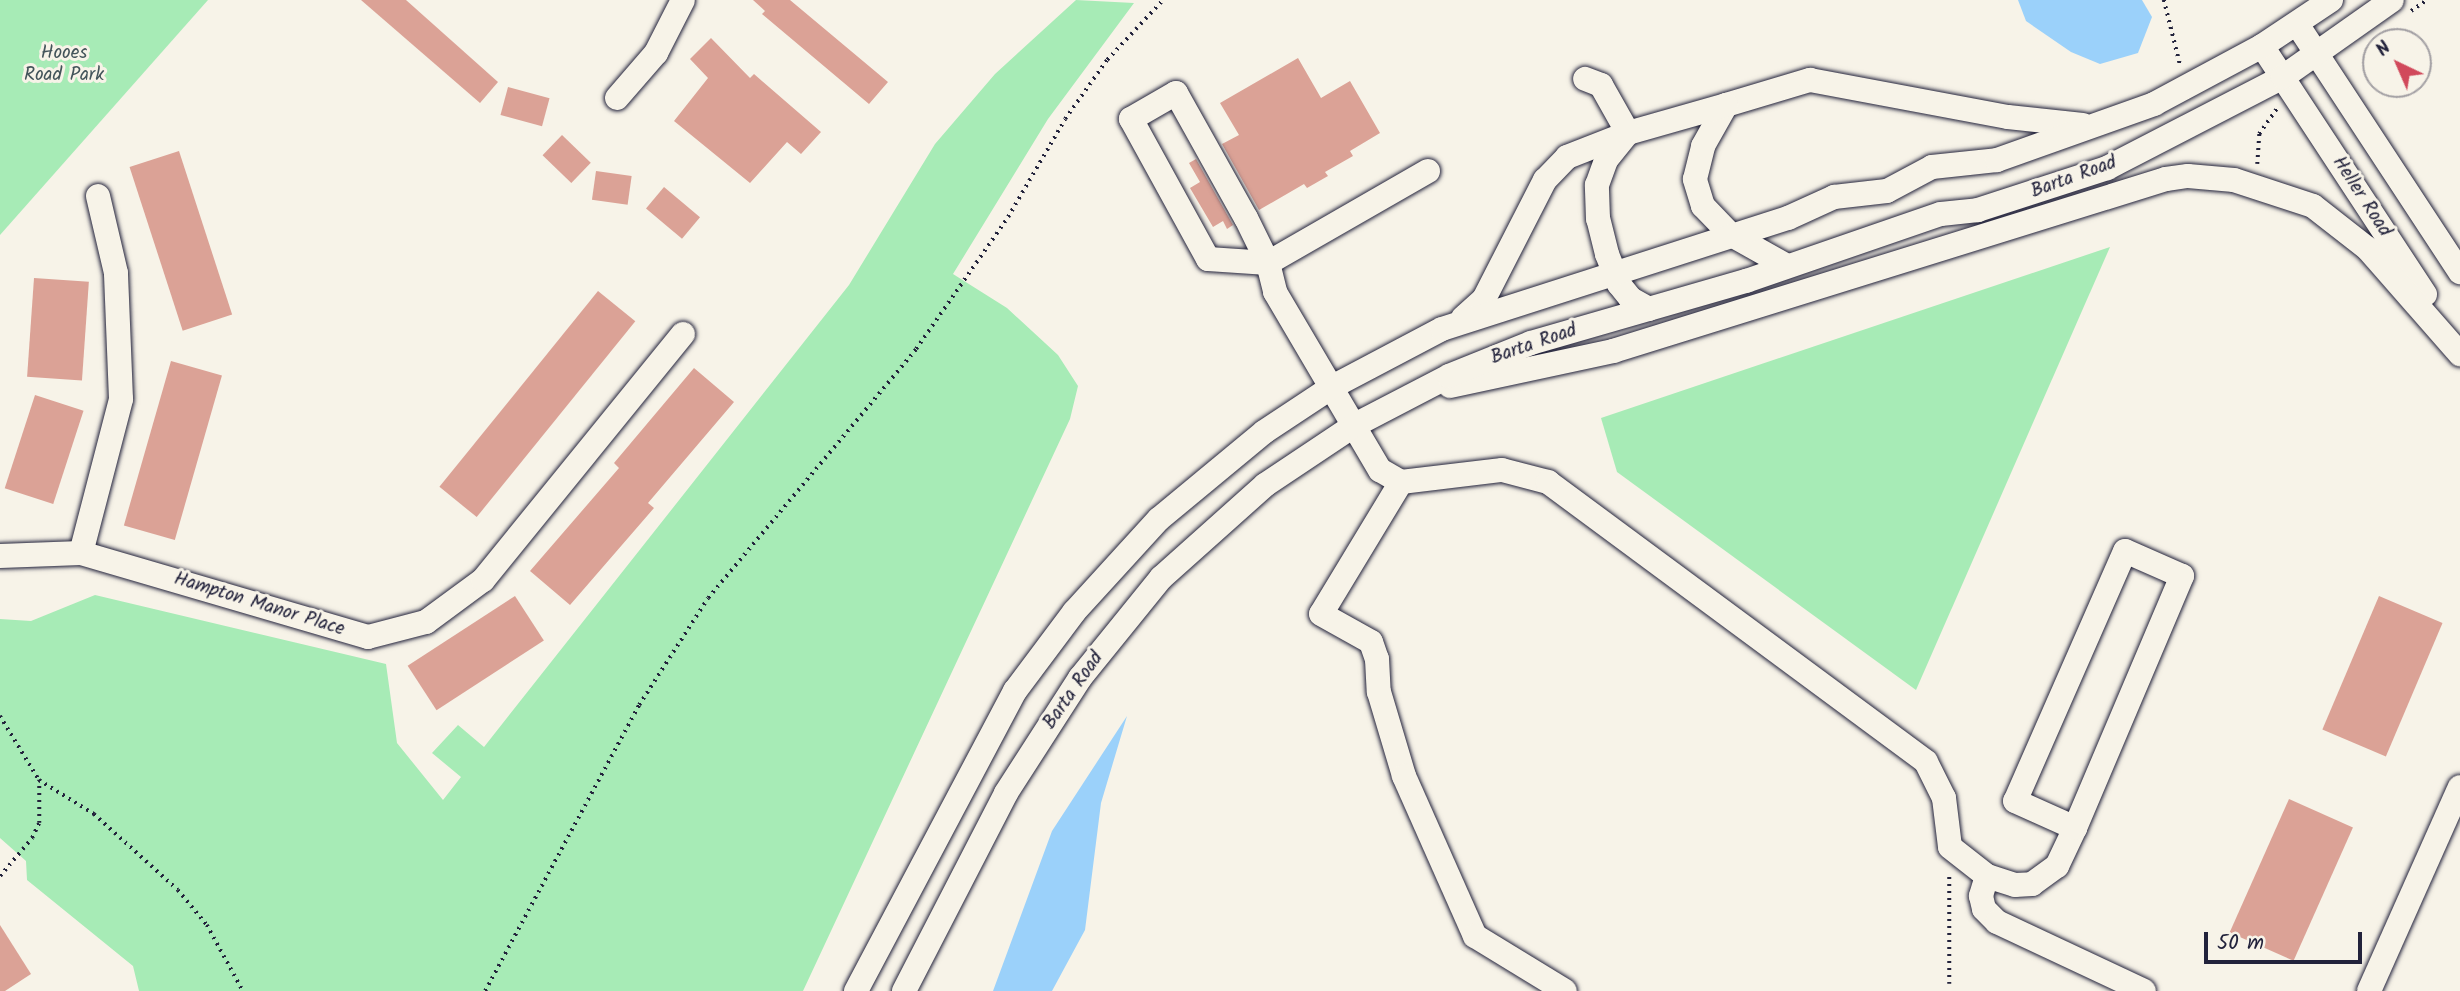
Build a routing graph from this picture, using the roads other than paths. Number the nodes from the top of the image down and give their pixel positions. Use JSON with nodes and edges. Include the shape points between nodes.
{"nodes":[{"id":1,"x":683,"y":0,"type":"edge"},
{"id":2,"x":2331,"y":0,"type":"edge"},
{"id":3,"x":2392,"y":0,"type":"edge"},
{"id":4,"x":2297,"y":24,"type":"junction"},
{"id":5,"x":2262,"y":46,"type":"junction"},
{"id":6,"x":2316,"y":56,"type":"junction"},
{"id":7,"x":2283,"y":77,"type":"junction"},
{"id":8,"x":1585,"y":79,"type":"dead end"},
{"id":9,"x":617,"y":98,"type":"dead end"},
{"id":10,"x":1726,"y":104,"type":"junction"},
{"id":11,"x":2094,"y":125,"type":"junction"},
{"id":12,"x":1628,"y":133,"type":"junction"},
{"id":13,"x":2144,"y":149,"type":"junction"},
{"id":14,"x":1427,"y":171,"type":"dead end"},
{"id":15,"x":98,"y":196,"type":"dead end"},
{"id":16,"x":2072,"y":210,"type":"junction"},
{"id":17,"x":1730,"y":234,"type":"junction"},
{"id":18,"x":1268,"y":263,"type":"junction"},
{"id":19,"x":1787,"y":266,"type":"junction"},
{"id":20,"x":1614,"y":271,"type":"junction"},
{"id":21,"x":2460,"y":272,"type":"edge"},
{"id":22,"x":1649,"y":309,"type":"junction"},
{"id":23,"x":1457,"y":324,"type":"junction"},
{"id":24,"x":683,"y":334,"type":"dead end"},
{"id":25,"x":2460,"y":348,"type":"edge"},
{"id":26,"x":2460,"y":354,"type":"edge"},
{"id":27,"x":1332,"y":387,"type":"junction"},
{"id":28,"x":1425,"y":389,"type":"junction"},
{"id":29,"x":1355,"y":425,"type":"junction"},
{"id":30,"x":1401,"y":482,"type":"junction"},
{"id":31,"x":81,"y":553,"type":"junction"},
{"id":32,"x":0,"y":556,"type":"edge"},
{"id":33,"x":2460,"y":787,"type":"edge"},
{"id":34,"x":2076,"y":828,"type":"junction"},
{"id":35,"x":1987,"y":876,"type":"junction"},
{"id":36,"x":856,"y":991,"type":"edge"},
{"id":37,"x":904,"y":991,"type":"edge"},
{"id":38,"x":1565,"y":991,"type":"edge"},
{"id":39,"x":2144,"y":991,"type":"edge"},
{"id":40,"x":2369,"y":991,"type":"edge"}],
"edges":[{"from":1,"to":9,"type":"street","via":[[656,53]]},
{"from":2,"to":4,"type":"street"},
{"from":3,"to":6,"type":"street","name":"Barta Road"},
{"from":4,"to":5,"type":"street"},
{"from":4,"to":6,"type":"street","name":"Heller Road"},
{"from":5,"to":7,"type":"street","name":"Heller Road"},
{"from":5,"to":11,"type":"street","via":[[2187,86]]},
{"from":6,"to":7,"type":"street","name":"Barta Road"},
{"from":6,"to":21,"type":"street","name":"Heller Road"},
{"from":7,"to":13,"type":"street","name":"Barta Road"},
{"from":7,"to":25,"type":"street","name":"Heller Road"},
{"from":8,"to":12,"type":"street","via":[[1601,85]]},
{"from":10,"to":11,"type":"street","via":[[1810,80],[2008,117]]},
{"from":10,"to":12,"type":"street"},
{"from":10,"to":17,"type":"street","via":[[1703,146],[1695,179],[1703,206]]},
{"from":11,"to":17,"type":"street","via":[[1997,160],[1932,167],[1887,191],[1834,197],[1788,218]]},
{"from":12,"to":20,"type":"street","via":[[1606,160],[1597,185],[1598,219]]},
{"from":12,"to":23,"type":"street","via":[[1567,157],[1545,180],[1484,299]]},
{"from":13,"to":16,"type":"street"},
{"from":13,"to":19,"type":"street","name":"Barta Road","via":[[2107,168],[2009,201],[1941,214]]},
{"from":14,"to":18,"type":"street"},
{"from":15,"to":31,"type":"street","via":[[116,273],[121,399]]},
{"from":16,"to":26,"type":"street","via":[[2188,176],[2234,180],[2278,192],[2313,206],[2368,249]]},
{"from":16,"to":28,"type":"street","via":[[1613,351],[1469,384]]},
{"from":17,"to":19,"type":"street"},
{"from":17,"to":20,"type":"street"},
{"from":18,"to":18,"type":"street","via":[[1176,93],[1130,119],[1208,259]]},
{"from":18,"to":27,"type":"street","via":[[1275,292]]},
{"from":19,"to":22,"type":"street","name":"Barta Road"},
{"from":20,"to":22,"type":"street","via":[[1632,299]]},
{"from":20,"to":23,"type":"street"},
{"from":22,"to":28,"type":"street","name":"Barta Road","via":[[1531,343]]},
{"from":23,"to":27,"type":"street"},
{"from":24,"to":31,"type":"street","name":"Hampton Manor Place","via":[[482,580],[426,622],[368,637]]},
{"from":27,"to":29,"type":"street"},
{"from":27,"to":36,"type":"street","via":[[1264,432],[1159,519],[1074,612],[1016,691],[970,769]]},
{"from":28,"to":29,"type":"street","name":"Barta Road"},
{"from":29,"to":30,"type":"street","via":[[1380,470]]},
{"from":29,"to":37,"type":"street","name":"Barta Road","via":[[1265,485],[1161,578],[1080,678],[1006,793]]},
{"from":30,"to":35,"type":"street","via":[[1502,470],[1548,482],[1926,762],[1944,797],[1950,847]]},
{"from":30,"to":38,"type":"street","via":[[1321,614],[1371,642],[1379,692],[1404,776],[1475,936]]},
{"from":31,"to":32,"type":"street","name":"Hampton Manor Place"},
{"from":33,"to":40,"type":"street"},
{"from":34,"to":34,"type":"street","via":[[2182,576],[2125,551],[2015,801]]},
{"from":34,"to":35,"type":"street","via":[[2057,866],[2046,877],[2015,885]]},
{"from":35,"to":39,"type":"street","via":[[1980,896],[1984,909],[1997,922]]}]}
